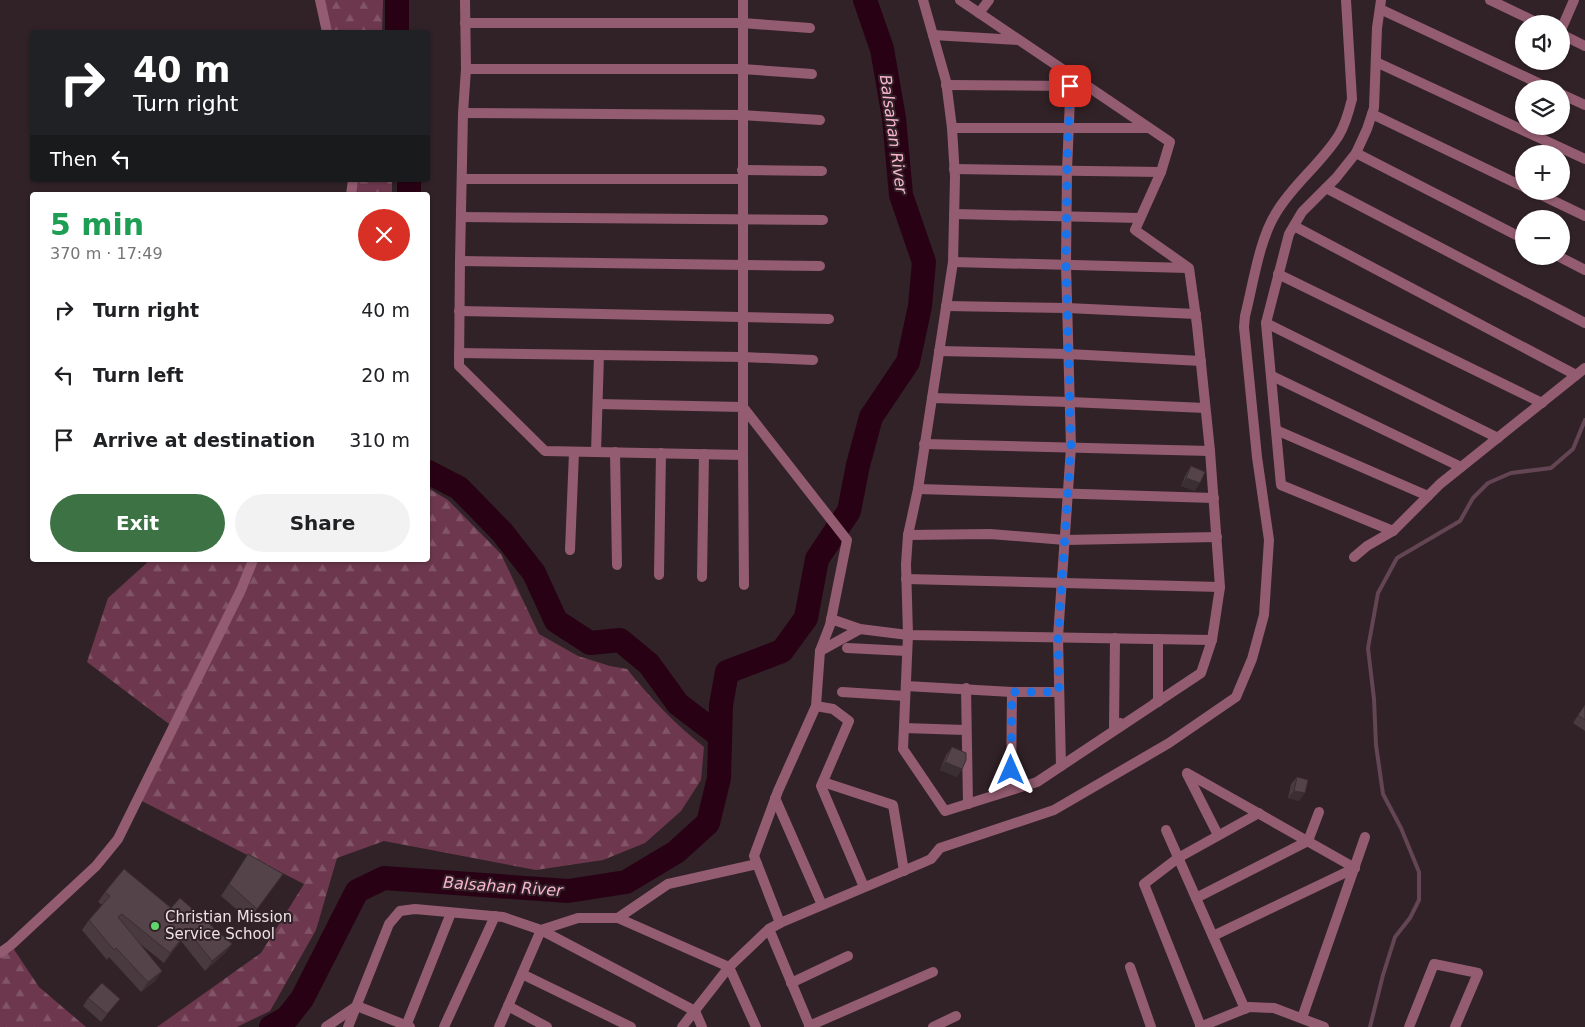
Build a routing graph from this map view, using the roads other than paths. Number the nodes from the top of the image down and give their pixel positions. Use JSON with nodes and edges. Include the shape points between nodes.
{"nodes":[{"id":1,"x":320,"y":0,"type":"edge"},
{"id":2,"x":465,"y":0,"type":"edge"},
{"id":3,"x":743,"y":0,"type":"edge"},
{"id":4,"x":923,"y":0,"type":"edge"},
{"id":5,"x":960,"y":0,"type":"edge"},
{"id":6,"x":989,"y":0,"type":"edge"},
{"id":7,"x":1346,"y":0,"type":"edge"},
{"id":8,"x":1490,"y":0,"type":"edge"},
{"id":9,"x":1574,"y":0,"type":"edge"},
{"id":10,"x":1381,"y":4,"type":"edge"},
{"id":11,"x":979,"y":13,"type":"junction"},
{"id":12,"x":1521,"y":15,"type":"edge"},
{"id":13,"x":1568,"y":15,"type":"edge"},
{"id":14,"x":465,"y":23,"type":"junction"},
{"id":15,"x":742,"y":23,"type":"junction"},
{"id":16,"x":810,"y":28,"type":"dead end"},
{"id":17,"x":327,"y":30,"type":"edge"},
{"id":18,"x":933,"y":35,"type":"junction"},
{"id":19,"x":1570,"y":38,"type":"edge"},
{"id":20,"x":1019,"y":40,"type":"junction"},
{"id":21,"x":1585,"y":46,"type":"edge"},
{"id":22,"x":1376,"y":62,"type":"junction"},
{"id":23,"x":466,"y":69,"type":"junction"},
{"id":24,"x":742,"y":69,"type":"junction"},
{"id":25,"x":812,"y":74,"type":"dead end"},
{"id":26,"x":1071,"y":75,"type":"junction"},
{"id":27,"x":1533,"y":80,"type":"edge"},
{"id":28,"x":946,"y":85,"type":"junction"},
{"id":29,"x":1070,"y":86,"type":"junction"},
{"id":30,"x":1570,"y":98,"type":"edge"},
{"id":31,"x":1585,"y":105,"type":"edge"},
{"id":32,"x":463,"y":113,"type":"junction"},
{"id":33,"x":1372,"y":114,"type":"junction"},
{"id":34,"x":742,"y":115,"type":"junction"},
{"id":35,"x":820,"y":120,"type":"dead end"},
{"id":36,"x":1068,"y":127,"type":"junction"},
{"id":37,"x":952,"y":128,"type":"junction"},
{"id":38,"x":1150,"y":128,"type":"junction"},
{"id":39,"x":1356,"y":153,"type":"junction"},
{"id":40,"x":1585,"y":159,"type":"edge"},
{"id":41,"x":954,"y":169,"type":"junction"},
{"id":42,"x":1067,"y":170,"type":"junction"},
{"id":43,"x":822,"y":171,"type":"dead end"},
{"id":44,"x":1160,"y":172,"type":"junction"},
{"id":45,"x":742,"y":174,"type":"junction"},
{"id":46,"x":462,"y":179,"type":"junction"},
{"id":47,"x":1515,"y":183,"type":"edge"},
{"id":48,"x":1326,"y":188,"type":"junction"},
{"id":49,"x":1552,"y":200,"type":"edge"},
{"id":50,"x":954,"y":214,"type":"junction"},
{"id":51,"x":1066,"y":216,"type":"junction"},
{"id":52,"x":1585,"y":216,"type":"edge"},
{"id":53,"x":461,"y":217,"type":"junction"},
{"id":54,"x":1140,"y":218,"type":"junction"},
{"id":55,"x":742,"y":219,"type":"junction"},
{"id":56,"x":823,"y":220,"type":"dead end"},
{"id":57,"x":1294,"y":226,"type":"junction"},
{"id":58,"x":1515,"y":234,"type":"edge"},
{"id":59,"x":460,"y":260,"type":"junction"},
{"id":60,"x":953,"y":262,"type":"junction"},
{"id":61,"x":1570,"y":262,"type":"edge"},
{"id":62,"x":1066,"y":265,"type":"junction"},
{"id":63,"x":742,"y":266,"type":"junction"},
{"id":64,"x":820,"y":266,"type":"dead end"},
{"id":65,"x":1189,"y":268,"type":"junction"},
{"id":66,"x":1585,"y":270,"type":"edge"},
{"id":67,"x":1278,"y":274,"type":"junction"},
{"id":68,"x":946,"y":306,"type":"junction"},
{"id":69,"x":1067,"y":308,"type":"junction"},
{"id":70,"x":459,"y":311,"type":"junction"},
{"id":71,"x":1196,"y":314,"type":"junction"},
{"id":72,"x":743,"y":316,"type":"junction"},
{"id":73,"x":829,"y":319,"type":"dead end"},
{"id":74,"x":1266,"y":323,"type":"junction"},
{"id":75,"x":1585,"y":323,"type":"edge"},
{"id":76,"x":939,"y":351,"type":"junction"},
{"id":77,"x":459,"y":353,"type":"junction"},
{"id":78,"x":1068,"y":354,"type":"junction"},
{"id":79,"x":599,"y":355,"type":"junction"},
{"id":80,"x":743,"y":358,"type":"junction"},
{"id":81,"x":813,"y":360,"type":"dead end"},
{"id":82,"x":1201,"y":361,"type":"junction"},
{"id":83,"x":1585,"y":368,"type":"edge"},
{"id":84,"x":1576,"y":375,"type":"junction"},
{"id":85,"x":1272,"y":376,"type":"junction"},
{"id":86,"x":932,"y":398,"type":"junction"},
{"id":87,"x":1070,"y":402,"type":"junction"},
{"id":88,"x":1542,"y":403,"type":"junction"},
{"id":89,"x":598,"y":404,"type":"junction"},
{"id":90,"x":743,"y":406,"type":"junction"},
{"id":91,"x":1206,"y":408,"type":"junction"},
{"id":92,"x":1276,"y":430,"type":"junction"},
{"id":93,"x":1498,"y":438,"type":"junction"},
{"id":94,"x":924,"y":444,"type":"junction"},
{"id":95,"x":1071,"y":447,"type":"junction"},
{"id":96,"x":1210,"y":451,"type":"junction"},
{"id":97,"x":574,"y":452,"type":"junction"},
{"id":98,"x":596,"y":452,"type":"junction"},
{"id":99,"x":615,"y":452,"type":"junction"},
{"id":100,"x":661,"y":453,"type":"junction"},
{"id":101,"x":704,"y":454,"type":"junction"},
{"id":102,"x":743,"y":455,"type":"junction"},
{"id":103,"x":1461,"y":467,"type":"junction"},
{"id":104,"x":918,"y":488,"type":"junction"},
{"id":105,"x":1068,"y":493,"type":"junction"},
{"id":106,"x":1428,"y":496,"type":"junction"},
{"id":107,"x":1214,"y":498,"type":"junction"},
{"id":108,"x":1393,"y":531,"type":"junction"},
{"id":109,"x":908,"y":535,"type":"junction"},
{"id":110,"x":1217,"y":537,"type":"junction"},
{"id":111,"x":1065,"y":540,"type":"junction"},
{"id":112,"x":570,"y":550,"type":"dead end"},
{"id":113,"x":1354,"y":557,"type":"dead end"},
{"id":114,"x":252,"y":562,"type":"edge"},
{"id":115,"x":616,"y":565,"type":"dead end"},
{"id":116,"x":659,"y":575,"type":"dead end"},
{"id":117,"x":702,"y":577,"type":"dead end"},
{"id":118,"x":906,"y":579,"type":"junction"},
{"id":119,"x":1062,"y":583,"type":"junction"},
{"id":120,"x":744,"y":585,"type":"dead end"},
{"id":121,"x":1220,"y":588,"type":"junction"},
{"id":122,"x":831,"y":619,"type":"junction"},
{"id":123,"x":860,"y":629,"type":"junction"},
{"id":124,"x":908,"y":635,"type":"junction"},
{"id":125,"x":1058,"y":638,"type":"junction"},
{"id":126,"x":1115,"y":638,"type":"junction"},
{"id":127,"x":1158,"y":639,"type":"junction"},
{"id":128,"x":1212,"y":640,"type":"junction"},
{"id":129,"x":846,"y":648,"type":"dead end"},
{"id":130,"x":907,"y":651,"type":"junction"},
{"id":131,"x":820,"y":652,"type":"junction"},
{"id":132,"x":966,"y":688,"type":"junction"},
{"id":133,"x":905,"y":691,"type":"junction"},
{"id":134,"x":842,"y":692,"type":"dead end"},
{"id":135,"x":1012,"y":692,"type":"junction"},
{"id":136,"x":1059,"y":692,"type":"junction"},
{"id":137,"x":1158,"y":702,"type":"junction"},
{"id":138,"x":816,"y":706,"type":"junction"},
{"id":139,"x":904,"y":728,"type":"junction"},
{"id":140,"x":965,"y":730,"type":"junction"},
{"id":141,"x":1060,"y":766,"type":"junction"},
{"id":142,"x":823,"y":782,"type":"junction"},
{"id":143,"x":1011,"y":790,"type":"junction"},
{"id":144,"x":775,"y":798,"type":"junction"},
{"id":145,"x":968,"y":804,"type":"junction"},
{"id":146,"x":1319,"y":812,"type":"dead end"},
{"id":147,"x":1259,"y":813,"type":"junction"},
{"id":148,"x":1166,"y":830,"type":"dead end"},
{"id":149,"x":1218,"y":834,"type":"junction"},
{"id":150,"x":1365,"y":838,"type":"dead end"},
{"id":151,"x":1308,"y":841,"type":"junction"},
{"id":152,"x":1178,"y":858,"type":"junction"},
{"id":153,"x":757,"y":864,"type":"junction"},
{"id":154,"x":1355,"y":868,"type":"junction"},
{"id":155,"x":904,"y":871,"type":"junction"},
{"id":156,"x":864,"y":887,"type":"junction"},
{"id":157,"x":1196,"y":898,"type":"junction"},
{"id":158,"x":822,"y":905,"type":"junction"},
{"id":159,"x":451,"y":913,"type":"junction"},
{"id":160,"x":495,"y":916,"type":"junction"},
{"id":161,"x":618,"y":918,"type":"junction"},
{"id":162,"x":780,"y":923,"type":"junction"},
{"id":163,"x":769,"y":929,"type":"junction"},
{"id":164,"x":541,"y":930,"type":"junction"},
{"id":165,"x":1213,"y":936,"type":"junction"},
{"id":166,"x":0,"y":952,"type":"edge"},
{"id":167,"x":848,"y":956,"type":"dead end"},
{"id":168,"x":729,"y":967,"type":"junction"},
{"id":169,"x":1130,"y":967,"type":"dead end"},
{"id":170,"x":932,"y":972,"type":"dead end"},
{"id":171,"x":522,"y":974,"type":"junction"},
{"id":172,"x":791,"y":983,"type":"junction"},
{"id":173,"x":357,"y":1006,"type":"junction"},
{"id":174,"x":508,"y":1006,"type":"junction"},
{"id":175,"x":1245,"y":1009,"type":"junction"},
{"id":176,"x":695,"y":1011,"type":"junction"},
{"id":177,"x":956,"y":1016,"type":"dead end"},
{"id":178,"x":1302,"y":1018,"type":"junction"},
{"id":179,"x":408,"y":1026,"type":"edge"},
{"id":180,"x":809,"y":1026,"type":"edge"},
{"id":181,"x":326,"y":1027,"type":"edge"},
{"id":182,"x":348,"y":1027,"type":"edge"},
{"id":183,"x":444,"y":1027,"type":"edge"},
{"id":184,"x":499,"y":1027,"type":"edge"},
{"id":185,"x":547,"y":1027,"type":"edge"},
{"id":186,"x":631,"y":1027,"type":"edge"},
{"id":187,"x":682,"y":1027,"type":"edge"},
{"id":188,"x":702,"y":1027,"type":"edge"},
{"id":189,"x":756,"y":1027,"type":"edge"},
{"id":190,"x":933,"y":1027,"type":"edge"},
{"id":191,"x":1151,"y":1027,"type":"edge"},
{"id":192,"x":1200,"y":1027,"type":"edge"},
{"id":193,"x":1324,"y":1027,"type":"edge"},
{"id":194,"x":1409,"y":1027,"type":"edge"},
{"id":195,"x":1455,"y":1027,"type":"edge"}],
"edges":[{"from":1,"to":17,"type":"street"},
{"from":2,"to":14,"type":"street"},
{"from":3,"to":15,"type":"street"},
{"from":4,"to":18,"type":"street"},
{"from":5,"to":11,"type":"street"},
{"from":6,"to":11,"type":"street"},
{"from":7,"to":155,"type":"street","via":[[1352,99],[1339,134],[1274,215],[1263,243],[1245,316],[1257,457],[1269,540],[1264,615],[1252,659],[1236,697],[1169,743],[1054,810],[940,848],[931,859]]},
{"from":8,"to":12,"type":"street"},
{"from":9,"to":13,"type":"street"},
{"from":10,"to":22,"type":"street"},
{"from":10,"to":27,"type":"street"},
{"from":11,"to":20,"type":"street"},
{"from":14,"to":15,"type":"street"},
{"from":14,"to":23,"type":"street"},
{"from":15,"to":16,"type":"street"},
{"from":15,"to":24,"type":"street"},
{"from":18,"to":20,"type":"street"},
{"from":18,"to":28,"type":"street"},
{"from":19,"to":21,"type":"street"},
{"from":20,"to":26,"type":"street"},
{"from":22,"to":33,"type":"street"},
{"from":22,"to":40,"type":"street"},
{"from":23,"to":24,"type":"street"},
{"from":23,"to":32,"type":"street"},
{"from":24,"to":25,"type":"street"},
{"from":24,"to":34,"type":"street"},
{"from":26,"to":29,"type":"street"},
{"from":26,"to":38,"type":"street"},
{"from":28,"to":29,"type":"street"},
{"from":28,"to":37,"type":"street"},
{"from":29,"to":36,"type":"street"},
{"from":30,"to":31,"type":"street"},
{"from":32,"to":34,"type":"street"},
{"from":32,"to":46,"type":"street"},
{"from":33,"to":39,"type":"street"},
{"from":33,"to":47,"type":"street"},
{"from":34,"to":35,"type":"street"},
{"from":34,"to":45,"type":"street"},
{"from":36,"to":37,"type":"street"},
{"from":36,"to":38,"type":"street"},
{"from":36,"to":42,"type":"street"},
{"from":37,"to":41,"type":"street"},
{"from":38,"to":44,"type":"street","via":[[1170,142]]},
{"from":39,"to":48,"type":"street"},
{"from":39,"to":58,"type":"street"},
{"from":41,"to":42,"type":"street"},
{"from":41,"to":50,"type":"street"},
{"from":42,"to":44,"type":"street"},
{"from":42,"to":51,"type":"street"},
{"from":43,"to":45,"type":"street"},
{"from":44,"to":54,"type":"street"},
{"from":45,"to":46,"type":"street"},
{"from":45,"to":55,"type":"street"},
{"from":46,"to":53,"type":"street"},
{"from":48,"to":57,"type":"street","via":[[1302,212]]},
{"from":48,"to":75,"type":"street"},
{"from":49,"to":52,"type":"street"},
{"from":50,"to":51,"type":"street"},
{"from":50,"to":60,"type":"street"},
{"from":51,"to":54,"type":"street"},
{"from":51,"to":62,"type":"street"},
{"from":53,"to":55,"type":"street"},
{"from":53,"to":59,"type":"street"},
{"from":54,"to":65,"type":"street","via":[[1135,230]]},
{"from":55,"to":56,"type":"street"},
{"from":55,"to":63,"type":"street"},
{"from":57,"to":67,"type":"street"},
{"from":57,"to":84,"type":"street"},
{"from":59,"to":63,"type":"street"},
{"from":59,"to":70,"type":"street"},
{"from":60,"to":62,"type":"street"},
{"from":60,"to":68,"type":"street"},
{"from":61,"to":66,"type":"street"},
{"from":62,"to":65,"type":"street"},
{"from":62,"to":69,"type":"street"},
{"from":63,"to":64,"type":"street"},
{"from":63,"to":72,"type":"street"},
{"from":65,"to":71,"type":"street"},
{"from":67,"to":74,"type":"street"},
{"from":67,"to":88,"type":"street"},
{"from":68,"to":69,"type":"street"},
{"from":68,"to":76,"type":"street"},
{"from":69,"to":71,"type":"street"},
{"from":69,"to":78,"type":"street"},
{"from":70,"to":72,"type":"street"},
{"from":70,"to":77,"type":"street"},
{"from":71,"to":82,"type":"street"},
{"from":72,"to":73,"type":"street"},
{"from":72,"to":80,"type":"street"},
{"from":74,"to":85,"type":"street"},
{"from":74,"to":93,"type":"street"},
{"from":76,"to":78,"type":"street"},
{"from":76,"to":86,"type":"street"},
{"from":77,"to":79,"type":"street"},
{"from":77,"to":97,"type":"street","via":[[459,366],[545,451]]},
{"from":78,"to":82,"type":"street"},
{"from":78,"to":87,"type":"street"},
{"from":79,"to":80,"type":"street"},
{"from":79,"to":89,"type":"street"},
{"from":80,"to":81,"type":"street"},
{"from":80,"to":90,"type":"street"},
{"from":82,"to":91,"type":"street"},
{"from":83,"to":84,"type":"street"},
{"from":84,"to":88,"type":"street"},
{"from":85,"to":92,"type":"street"},
{"from":85,"to":103,"type":"street"},
{"from":86,"to":87,"type":"street"},
{"from":86,"to":94,"type":"street"},
{"from":87,"to":91,"type":"street"},
{"from":87,"to":95,"type":"street"},
{"from":88,"to":93,"type":"street"},
{"from":89,"to":90,"type":"street"},
{"from":89,"to":98,"type":"street"},
{"from":90,"to":102,"type":"street"},
{"from":90,"to":122,"type":"street","via":[[847,540]]},
{"from":91,"to":96,"type":"street"},
{"from":92,"to":106,"type":"street"},
{"from":92,"to":108,"type":"street","via":[[1281,485]]},
{"from":93,"to":103,"type":"street"},
{"from":94,"to":95,"type":"street"},
{"from":94,"to":104,"type":"street"},
{"from":95,"to":96,"type":"street"},
{"from":95,"to":105,"type":"street"},
{"from":96,"to":107,"type":"street"},
{"from":97,"to":98,"type":"street"},
{"from":97,"to":112,"type":"street"},
{"from":98,"to":99,"type":"street"},
{"from":99,"to":100,"type":"street"},
{"from":99,"to":115,"type":"street"},
{"from":100,"to":101,"type":"street"},
{"from":100,"to":116,"type":"street"},
{"from":101,"to":102,"type":"street"},
{"from":101,"to":117,"type":"street"},
{"from":102,"to":120,"type":"street"},
{"from":103,"to":106,"type":"street"},
{"from":104,"to":105,"type":"street"},
{"from":104,"to":109,"type":"street"},
{"from":105,"to":107,"type":"street"},
{"from":105,"to":111,"type":"street"},
{"from":106,"to":108,"type":"street"},
{"from":107,"to":110,"type":"street"},
{"from":108,"to":113,"type":"street"},
{"from":109,"to":111,"type":"street","via":[[990,534]]},
{"from":109,"to":118,"type":"street"},
{"from":110,"to":111,"type":"street"},
{"from":110,"to":121,"type":"street"},
{"from":111,"to":119,"type":"street"},
{"from":114,"to":166,"type":"street","via":[[118,839],[96,866]]},
{"from":118,"to":119,"type":"street"},
{"from":118,"to":124,"type":"street"},
{"from":119,"to":121,"type":"street"},
{"from":119,"to":125,"type":"street"},
{"from":121,"to":128,"type":"street"},
{"from":122,"to":123,"type":"street"},
{"from":122,"to":131,"type":"street"},
{"from":123,"to":124,"type":"street"},
{"from":123,"to":131,"type":"street"},
{"from":124,"to":125,"type":"street"},
{"from":124,"to":130,"type":"street"},
{"from":125,"to":126,"type":"street"},
{"from":125,"to":136,"type":"street"},
{"from":126,"to":127,"type":"street"},
{"from":126,"to":137,"type":"street","via":[[1114,727]]},
{"from":127,"to":128,"type":"street"},
{"from":127,"to":137,"type":"street"},
{"from":128,"to":137,"type":"street","via":[[1201,673]]},
{"from":129,"to":130,"type":"street"},
{"from":130,"to":133,"type":"street"},
{"from":131,"to":138,"type":"street"},
{"from":132,"to":133,"type":"street"},
{"from":132,"to":135,"type":"street"},
{"from":132,"to":140,"type":"street"},
{"from":133,"to":134,"type":"street"},
{"from":133,"to":139,"type":"street"},
{"from":135,"to":136,"type":"street"},
{"from":135,"to":143,"type":"street"},
{"from":136,"to":141,"type":"street"},
{"from":137,"to":141,"type":"street"},
{"from":138,"to":142,"type":"street","via":[[833,709],[849,721]]},
{"from":138,"to":144,"type":"street"},
{"from":139,"to":140,"type":"street"},
{"from":139,"to":145,"type":"street","via":[[903,749],[945,811]]},
{"from":140,"to":145,"type":"street"},
{"from":141,"to":143,"type":"street","via":[[1037,782]]},
{"from":142,"to":155,"type":"street","via":[[894,805]]},
{"from":142,"to":156,"type":"street","via":[[821,786]]},
{"from":143,"to":145,"type":"street"},
{"from":144,"to":153,"type":"street","via":[[754,856]]},
{"from":144,"to":158,"type":"street"},
{"from":146,"to":151,"type":"street"},
{"from":147,"to":149,"type":"street"},
{"from":147,"to":149,"type":"street","via":[[1187,773]]},
{"from":147,"to":151,"type":"street"},
{"from":148,"to":152,"type":"street"},
{"from":149,"to":152,"type":"street"},
{"from":150,"to":154,"type":"street"},
{"from":151,"to":154,"type":"street"},
{"from":151,"to":157,"type":"street"},
{"from":152,"to":157,"type":"street"},
{"from":152,"to":192,"type":"street","via":[[1144,884]]},
{"from":153,"to":161,"type":"street","via":[[668,884]]},
{"from":153,"to":162,"type":"street"},
{"from":154,"to":165,"type":"street"},
{"from":154,"to":178,"type":"street"},
{"from":155,"to":156,"type":"street"},
{"from":156,"to":158,"type":"street"},
{"from":157,"to":165,"type":"street"},
{"from":158,"to":162,"type":"street"},
{"from":159,"to":160,"type":"street"},
{"from":159,"to":173,"type":"street","via":[[415,909],[400,911],[389,924]]},
{"from":159,"to":179,"type":"street"},
{"from":160,"to":164,"type":"street"},
{"from":160,"to":183,"type":"street"},
{"from":161,"to":164,"type":"street","via":[[578,918]]},
{"from":161,"to":168,"type":"street"},
{"from":162,"to":163,"type":"street"},
{"from":163,"to":168,"type":"street"},
{"from":163,"to":172,"type":"street"},
{"from":164,"to":171,"type":"street"},
{"from":164,"to":176,"type":"street"},
{"from":165,"to":175,"type":"street"},
{"from":167,"to":172,"type":"street"},
{"from":168,"to":176,"type":"street"},
{"from":168,"to":189,"type":"street"},
{"from":169,"to":191,"type":"street"},
{"from":170,"to":180,"type":"street"},
{"from":171,"to":174,"type":"street"},
{"from":171,"to":186,"type":"street"},
{"from":172,"to":180,"type":"street"},
{"from":173,"to":179,"type":"street"},
{"from":173,"to":181,"type":"street"},
{"from":173,"to":182,"type":"street"},
{"from":174,"to":184,"type":"street"},
{"from":174,"to":185,"type":"street"},
{"from":175,"to":178,"type":"street","via":[[1274,1008]]},
{"from":175,"to":192,"type":"street"},
{"from":176,"to":187,"type":"street"},
{"from":176,"to":188,"type":"street"},
{"from":177,"to":190,"type":"street"},
{"from":178,"to":193,"type":"street"},
{"from":194,"to":195,"type":"street","via":[[1434,964],[1478,973]]}]}
